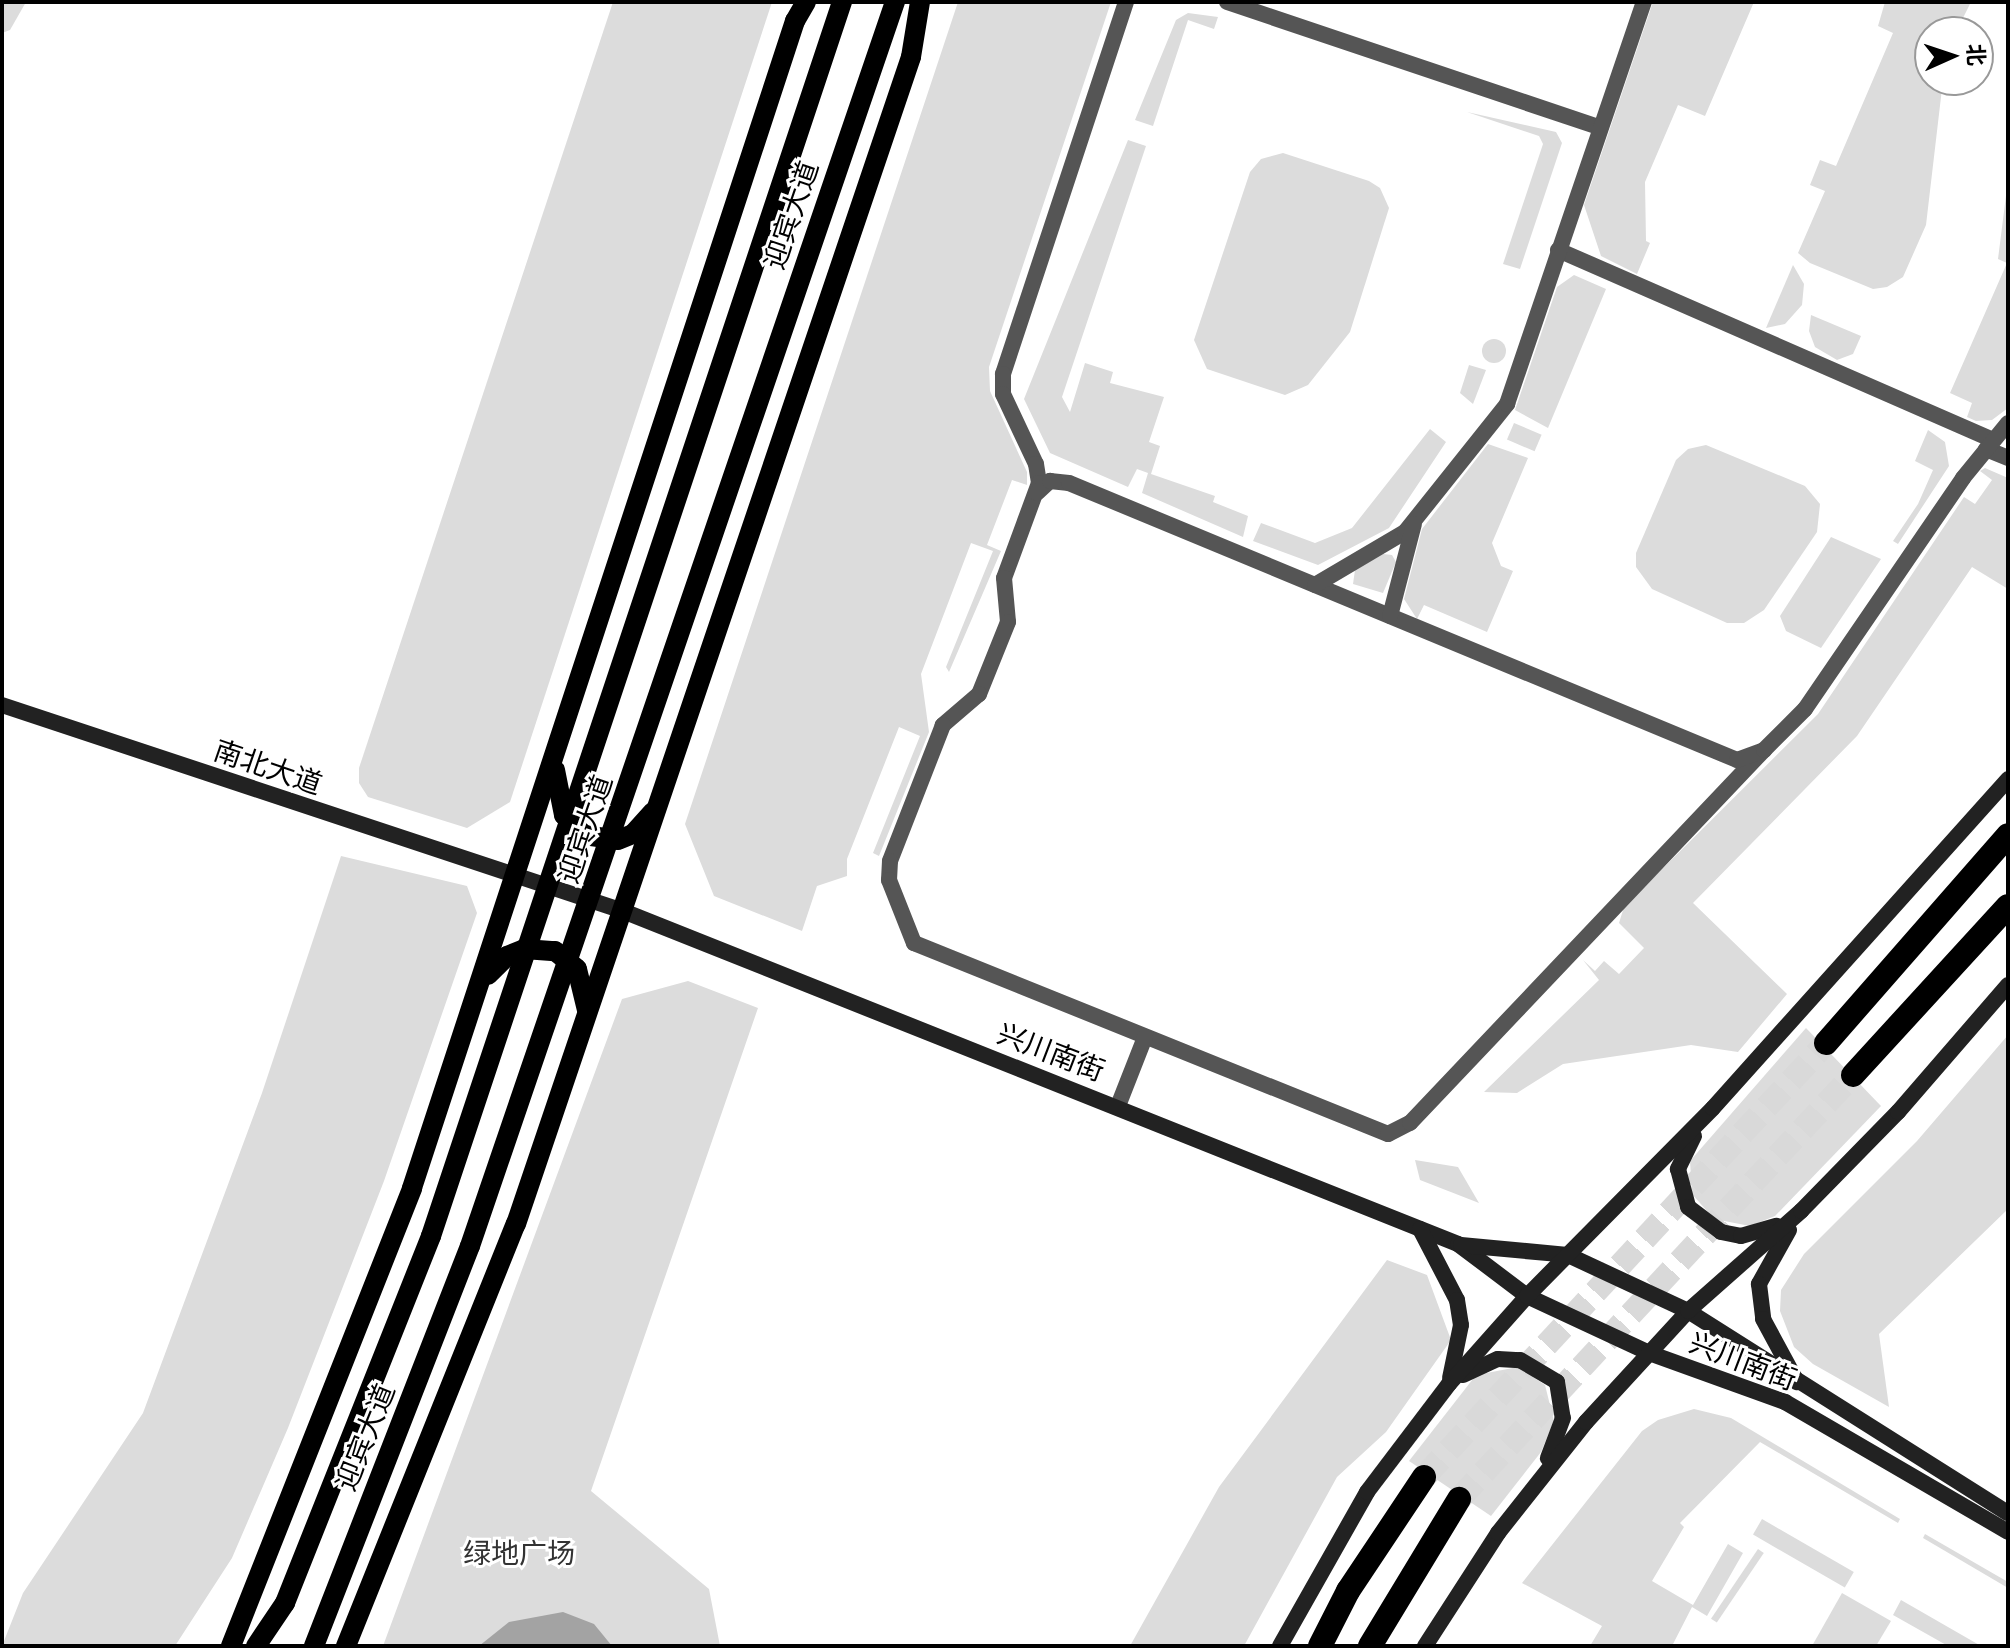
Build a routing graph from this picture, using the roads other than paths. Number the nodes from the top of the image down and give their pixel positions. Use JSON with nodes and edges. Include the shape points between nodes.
{"nodes":[{"id":1,"x":806,"y":2,"type":"edge"},
{"id":2,"x":842,"y":2,"type":"edge"},
{"id":3,"x":895,"y":2,"type":"edge"},
{"id":4,"x":920,"y":2,"type":"edge"},
{"id":5,"x":1141,"y":2,"type":"edge"},
{"id":6,"x":1227,"y":2,"type":"edge"},
{"id":7,"x":1644,"y":2,"type":"edge"},
{"id":8,"x":1125,"y":7,"type":"edge"},
{"id":9,"x":1599,"y":127,"type":"junction"},
{"id":10,"x":1558,"y":250,"type":"junction"},
{"id":11,"x":1999,"y":436,"type":"edge"},
{"id":12,"x":2008,"y":458,"type":"edge"},
{"id":13,"x":1036,"y":464,"type":"junction"},
{"id":14,"x":1069,"y":483,"type":"junction"},
{"id":15,"x":1037,"y":493,"type":"junction"},
{"id":16,"x":1415,"y":522,"type":"junction"},
{"id":17,"x":1315,"y":585,"type":"junction"},
{"id":18,"x":1390,"y":616,"type":"junction"},
{"id":19,"x":2,"y":705,"type":"edge"},
{"id":20,"x":1764,"y":750,"type":"junction"},
{"id":21,"x":555,"y":758,"type":"junction"},
{"id":22,"x":2008,"y":779,"type":"edge"},
{"id":23,"x":660,"y":802,"type":"junction"},
{"id":24,"x":2008,"y":835,"type":"edge"},
{"id":25,"x":517,"y":878,"type":"junction"},
{"id":26,"x":2008,"y":906,"type":"edge"},
{"id":27,"x":623,"y":911,"type":"junction"},
{"id":28,"x":2008,"y":985,"type":"edge"},
{"id":29,"x":480,"y":987,"type":"junction"},
{"id":30,"x":585,"y":1022,"type":"junction"},
{"id":31,"x":1145,"y":1037,"type":"junction"},
{"id":32,"x":1826,"y":1043,"type":"tunnel mouth"},
{"id":33,"x":1853,"y":1075,"type":"tunnel mouth"},
{"id":34,"x":1118,"y":1106,"type":"junction"},
{"id":35,"x":1713,"y":1108,"type":"junction"},
{"id":36,"x":1801,"y":1211,"type":"junction"},
{"id":37,"x":1420,"y":1229,"type":"junction"},
{"id":38,"x":1458,"y":1244,"type":"junction"},
{"id":39,"x":1568,"y":1255,"type":"junction"},
{"id":40,"x":1527,"y":1296,"type":"junction"},
{"id":41,"x":1688,"y":1311,"type":"junction"},
{"id":42,"x":1649,"y":1353,"type":"junction"},
{"id":43,"x":1449,"y":1384,"type":"junction"},
{"id":44,"x":1800,"y":1386,"type":"junction"},
{"id":45,"x":1424,"y":1477,"type":"tunnel mouth"},
{"id":46,"x":1528,"y":1494,"type":"junction"},
{"id":47,"x":1459,"y":1499,"type":"tunnel mouth"},
{"id":48,"x":2008,"y":1513,"type":"edge"},
{"id":49,"x":2008,"y":1532,"type":"edge"},
{"id":50,"x":231,"y":1646,"type":"edge"},
{"id":51,"x":256,"y":1646,"type":"edge"},
{"id":52,"x":314,"y":1646,"type":"edge"},
{"id":53,"x":346,"y":1646,"type":"edge"},
{"id":54,"x":1280,"y":1646,"type":"edge"},
{"id":55,"x":1320,"y":1646,"type":"edge"},
{"id":56,"x":1370,"y":1646,"type":"edge"},
{"id":57,"x":1425,"y":1646,"type":"edge"}],
"edges":[{"from":1,"to":21,"type":"main road","via":[[790,36]]},
{"from":2,"to":51,"type":"main road","name":"迎宾大道","via":[[431,1236],[285,1603]]},
{"from":3,"to":52,"type":"main road","name":"迎宾大道","via":[[470,1246],[320,1619]]},
{"from":4,"to":23,"type":"main road","via":[[911,57]]},
{"from":5,"to":8,"type":"street"},
{"from":6,"to":9,"type":"street"},
{"from":7,"to":9,"type":"street"},
{"from":8,"to":13,"type":"street","via":[[1003,374],[1003,394]]},
{"from":9,"to":10,"type":"street"},
{"from":10,"to":11,"type":"street"},
{"from":10,"to":16,"type":"street","via":[[1507,404]]},
{"from":11,"to":12,"type":"street"},
{"from":11,"to":20,"type":"street","via":[[1805,709]]},
{"from":13,"to":14,"type":"street"},
{"from":13,"to":15,"type":"street"},
{"from":14,"to":15,"type":"street","via":[[1050,481]]},
{"from":14,"to":17,"type":"street"},
{"from":15,"to":31,"type":"street","via":[[1004,578],[1008,622],[979,694],[943,725],[890,861],[889,880],[908,935],[922,948]]},
{"from":16,"to":17,"type":"street"},
{"from":16,"to":18,"type":"street"},
{"from":17,"to":18,"type":"street"},
{"from":18,"to":20,"type":"street","via":[[1715,755],[1746,759]]},
{"from":19,"to":25,"type":"street","name":"南北大道"},
{"from":20,"to":31,"type":"street","via":[[1397,1131],[1376,1131]]},
{"from":21,"to":23,"type":"main road","via":[[555,784],[564,815],[584,835],[618,840],[633,834]]},
{"from":21,"to":25,"type":"main road"},
{"from":22,"to":35,"type":"street"},
{"from":23,"to":27,"type":"main road"},
{"from":24,"to":32,"type":"highway"},
{"from":25,"to":27,"type":"street","name":"南北大道"},
{"from":25,"to":29,"type":"main road"},
{"from":26,"to":33,"type":"highway"},
{"from":27,"to":30,"type":"main road"},
{"from":27,"to":34,"type":"street","name":"兴川南街"},
{"from":28,"to":36,"type":"street","via":[[1898,1112]]},
{"from":29,"to":30,"type":"main road","via":[[507,956],[524,949],[555,951],[583,981]]},
{"from":29,"to":50,"type":"main road","via":[[406,1203]]},
{"from":30,"to":53,"type":"main road","via":[[516,1224]]},
{"from":31,"to":34,"type":"street"},
{"from":34,"to":37,"type":"street","name":"兴川南街"},
{"from":35,"to":36,"type":"street","via":[[1678,1169],[1688,1207],[1721,1232],[1741,1236],[1764,1232]]},
{"from":35,"to":39,"type":"street"},
{"from":36,"to":41,"type":"street"},
{"from":36,"to":44,"type":"street","via":[[1759,1284],[1763,1319]]},
{"from":37,"to":38,"type":"street","name":"兴川南街"},
{"from":37,"to":43,"type":"street","via":[[1457,1300],[1461,1325]]},
{"from":38,"to":39,"type":"street","name":"兴川南街"},
{"from":38,"to":40,"type":"street","name":"兴川南街"},
{"from":39,"to":40,"type":"street"},
{"from":39,"to":41,"type":"street","name":"兴川南街"},
{"from":40,"to":42,"type":"street","name":"兴川南街"},
{"from":40,"to":43,"type":"street"},
{"from":41,"to":42,"type":"street"},
{"from":41,"to":44,"type":"street","name":"兴川南街"},
{"from":42,"to":46,"type":"street"},
{"from":42,"to":49,"type":"street","name":"兴川南街","via":[[1785,1402]]},
{"from":43,"to":46,"type":"street","via":[[1498,1359],[1536,1365],[1557,1382],[1563,1418]]},
{"from":43,"to":54,"type":"street","via":[[1367,1492]]},
{"from":44,"to":48,"type":"street","name":"兴川南街"},
{"from":45,"to":55,"type":"highway","via":[[1348,1591]]},
{"from":46,"to":57,"type":"street"},
{"from":47,"to":56,"type":"highway"}]}
